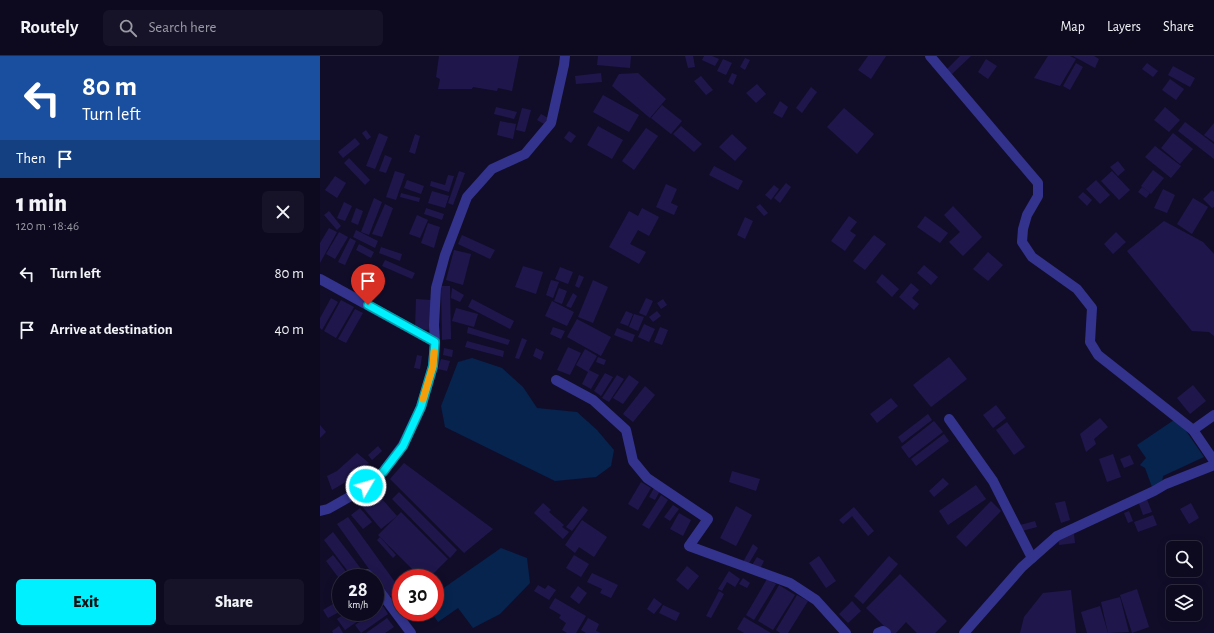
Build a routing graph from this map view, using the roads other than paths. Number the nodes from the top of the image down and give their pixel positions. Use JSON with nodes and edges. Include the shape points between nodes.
{"nodes":[{"id":1,"x":565,"y":56,"type":"edge"},
{"id":2,"x":930,"y":56,"type":"edge"},
{"id":3,"x":320,"y":279,"type":"edge"},
{"id":4,"x":435,"y":342,"type":"junction"},
{"id":5,"x":556,"y":380,"type":"dead end"},
{"id":6,"x":1214,"y":415,"type":"edge"},
{"id":7,"x":949,"y":419,"type":"dead end"},
{"id":8,"x":1193,"y":430,"type":"junction"},
{"id":9,"x":1214,"y":461,"type":"edge"},
{"id":10,"x":1214,"y":465,"type":"edge"},
{"id":11,"x":320,"y":511,"type":"edge"},
{"id":12,"x":1032,"y":558,"type":"junction"},
{"id":13,"x":384,"y":597,"type":"edge"},
{"id":14,"x":411,"y":633,"type":"edge"},
{"id":15,"x":846,"y":633,"type":"edge"},
{"id":16,"x":878,"y":633,"type":"edge"},
{"id":17,"x":886,"y":633,"type":"edge"},
{"id":18,"x":964,"y":633,"type":"edge"}],
"edges":[{"from":1,"to":4,"type":"street","via":[[551,123],[525,154],[492,169],[467,197],[445,255],[436,288]]},
{"from":2,"to":8,"type":"street","via":[[1038,183],[1038,196],[1023,229],[1022,242],[1032,257],[1077,289],[1092,308],[1090,342],[1098,355]]},
{"from":3,"to":4,"type":"street"},
{"from":4,"to":11,"type":"street","via":[[433,366],[421,407],[403,446],[383,472],[358,492]]},
{"from":5,"to":15,"type":"street","via":[[594,400],[626,430],[633,461],[647,478],[708,520],[689,546],[790,583],[816,600]]},
{"from":6,"to":8,"type":"street"},
{"from":7,"to":12,"type":"street","via":[[993,481]]},
{"from":8,"to":9,"type":"street"},
{"from":10,"to":12,"type":"street","via":[[1166,484],[1057,536]]},
{"from":12,"to":18,"type":"street"},
{"from":13,"to":14,"type":"street"},
{"from":16,"to":17,"type":"street"}]}
